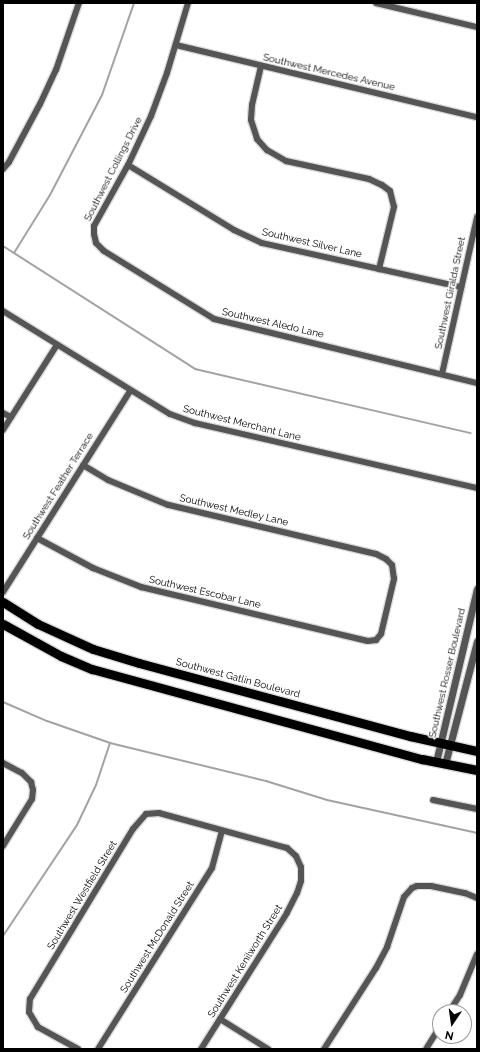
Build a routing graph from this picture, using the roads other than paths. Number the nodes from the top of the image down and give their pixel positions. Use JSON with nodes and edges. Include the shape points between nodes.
{"nodes":[{"id":1,"x":79,"y":3,"type":"edge"},
{"id":2,"x":188,"y":3,"type":"edge"},
{"id":3,"x":376,"y":3,"type":"edge"},
{"id":4,"x":477,"y":27,"type":"edge"},
{"id":5,"x":176,"y":45,"type":"junction"},
{"id":6,"x":261,"y":66,"type":"junction"},
{"id":7,"x":477,"y":117,"type":"edge"},
{"id":8,"x":128,"y":165,"type":"junction"},
{"id":9,"x":3,"y":169,"type":"edge"},
{"id":10,"x":477,"y":217,"type":"edge"},
{"id":11,"x":93,"y":230,"type":"joint"},
{"id":12,"x":379,"y":269,"type":"junction"},
{"id":13,"x":461,"y":287,"type":"junction"},
{"id":14,"x":3,"y":311,"type":"edge"},
{"id":15,"x":57,"y":345,"type":"junction"},
{"id":16,"x":442,"y":374,"type":"junction"},
{"id":17,"x":477,"y":383,"type":"edge"},
{"id":18,"x":130,"y":391,"type":"junction"},
{"id":19,"x":3,"y":413,"type":"edge"},
{"id":20,"x":11,"y":418,"type":"junction"},
{"id":21,"x":3,"y":430,"type":"edge"},
{"id":22,"x":84,"y":465,"type":"junction"},
{"id":23,"x":477,"y":488,"type":"edge"},
{"id":24,"x":37,"y":538,"type":"junction"},
{"id":25,"x":477,"y":589,"type":"edge"},
{"id":26,"x":3,"y":592,"type":"edge"},
{"id":27,"x":3,"y":602,"type":"edge"},
{"id":28,"x":3,"y":624,"type":"edge"},
{"id":29,"x":376,"y":640,"type":"joint"},
{"id":30,"x":477,"y":640,"type":"edge"},
{"id":31,"x":445,"y":744,"type":"junction"},
{"id":32,"x":477,"y":751,"type":"edge"},
{"id":33,"x":3,"y":763,"type":"edge"},
{"id":34,"x":440,"y":763,"type":"junction"},
{"id":35,"x":477,"y":770,"type":"edge"},
{"id":36,"x":433,"y":800,"type":"dead end"},
{"id":37,"x":477,"y":809,"type":"edge"},
{"id":38,"x":222,"y":831,"type":"junction"},
{"id":39,"x":3,"y":846,"type":"edge"},
{"id":40,"x":477,"y":898,"type":"edge"},
{"id":41,"x":477,"y":954,"type":"edge"},
{"id":42,"x":454,"y":1004,"type":"edge"},
{"id":43,"x":220,"y":1019,"type":"junction"},
{"id":44,"x":432,"y":1040,"type":"edge"},
{"id":45,"x":78,"y":1049,"type":"edge"},
{"id":46,"x":98,"y":1049,"type":"edge"},
{"id":47,"x":200,"y":1049,"type":"edge"},
{"id":48,"x":268,"y":1049,"type":"edge"},
{"id":49,"x":324,"y":1049,"type":"edge"},
{"id":50,"x":426,"y":1049,"type":"edge"}],
"edges":[{"from":1,"to":9,"type":"street","via":[[56,70]]},
{"from":2,"to":5,"type":"street","name":"Southwest Collings Drive"},
{"from":3,"to":4,"type":"street"},
{"from":5,"to":6,"type":"street","name":"Southwest Mercedes Avenue"},
{"from":5,"to":8,"type":"street","name":"Southwest Collings Drive","via":[[151,116]]},
{"from":6,"to":7,"type":"street","name":"Southwest Mercedes Avenue"},
{"from":6,"to":12,"type":"street","via":[[251,120],[257,139],[267,150],[286,161],[369,179],[390,191],[394,207]]},
{"from":8,"to":11,"type":"street","name":"Southwest Collings Drive"},
{"from":8,"to":12,"type":"street","name":"Southwest Silver Lane","via":[[234,230],[262,243]]},
{"from":10,"to":13,"type":"street","name":"Southwest Giralda Street"},
{"from":11,"to":16,"type":"street","name":"Southwest Aledo Lane","via":[[94,239],[104,251],[214,320]]},
{"from":12,"to":13,"type":"street","name":"Southwest Silver Lane"},
{"from":13,"to":16,"type":"street","name":"Southwest Giralda Street"},
{"from":14,"to":15,"type":"street","name":"Southwest Merchant Lane"},
{"from":15,"to":18,"type":"street","name":"Southwest Merchant Lane"},
{"from":15,"to":20,"type":"street"},
{"from":16,"to":17,"type":"street","name":"Southwest Aledo Lane"},
{"from":18,"to":22,"type":"street","name":"Southwest Feather Terrace"},
{"from":18,"to":23,"type":"street","name":"Southwest Merchant Lane","via":[[170,414],[188,421]]},
{"from":19,"to":20,"type":"street"},
{"from":20,"to":21,"type":"street"},
{"from":22,"to":24,"type":"street","name":"Southwest Feather Terrace"},
{"from":22,"to":29,"type":"street","name":"Southwest Medley Lane","via":[[108,480],[168,505],[376,554],[386,559],[392,565],[394,579],[381,634]]},
{"from":24,"to":26,"type":"street","name":"Southwest Feather Terrace"},
{"from":24,"to":29,"type":"street","name":"Southwest Escobar Lane","via":[[93,568],[141,587],[368,641]]},
{"from":25,"to":31,"type":"street","name":"Southwest Rosser Boulevard"},
{"from":27,"to":31,"type":"main road","name":"Southwest Gatlin Boulevard","via":[[38,624],[93,648],[139,663]]},
{"from":28,"to":34,"type":"main road","via":[[92,669]]},
{"from":30,"to":31,"type":"street","name":"Southwest Rosser Boulevard"},
{"from":31,"to":32,"type":"main road","name":"Southwest Gatlin Boulevard"},
{"from":31,"to":34,"type":"street","name":"Southwest Rosser Boulevard"},
{"from":33,"to":39,"type":"street","via":[[22,773],[31,782],[33,790],[32,799]]},
{"from":34,"to":35,"type":"main road"},
{"from":36,"to":37,"type":"street"},
{"from":38,"to":43,"type":"street","name":"Southwest Kenilworth Street","via":[[287,848],[296,856],[301,867],[301,881],[287,913]]},
{"from":38,"to":45,"type":"street","name":"Southwest Westfield Street","via":[[159,813],[146,814],[133,829],[30,999],[29,1012],[38,1027]]},
{"from":38,"to":46,"type":"street","name":"Southwest McDonald Street","via":[[212,868]]},
{"from":40,"to":49,"type":"street","via":[[431,886],[412,888],[404,897],[392,935],[379,963]]},
{"from":41,"to":42,"type":"street"},
{"from":43,"to":47,"type":"street","name":"Southwest Kenilworth Street"},
{"from":43,"to":48,"type":"street"},
{"from":44,"to":50,"type":"street"}]}
